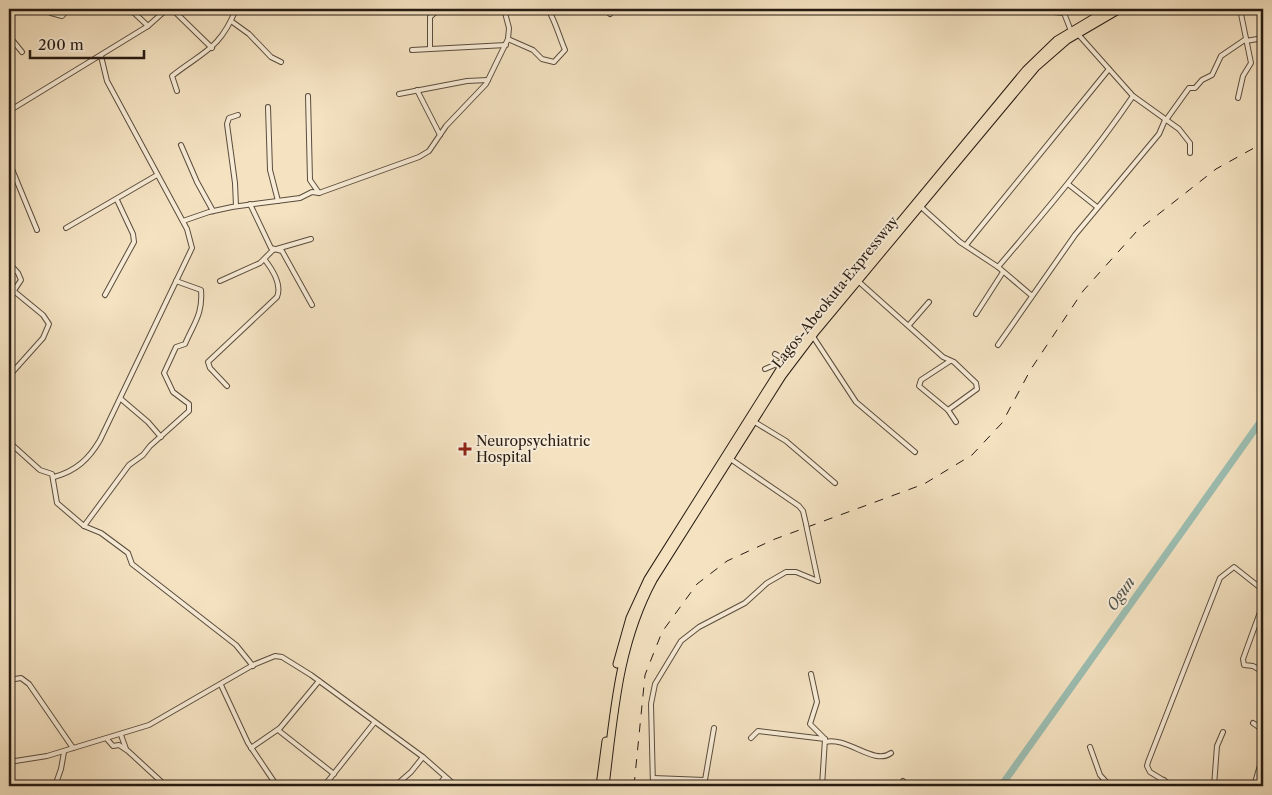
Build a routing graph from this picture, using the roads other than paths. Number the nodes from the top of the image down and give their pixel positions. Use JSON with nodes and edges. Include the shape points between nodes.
{"nodes":[{"id":1,"x":69,"y":9,"type":"edge"},
{"id":2,"x":130,"y":9,"type":"edge"},
{"id":3,"x":168,"y":9,"type":"edge"},
{"id":4,"x":172,"y":9,"type":"edge"},
{"id":5,"x":236,"y":9,"type":"edge"},
{"id":6,"x":439,"y":9,"type":"edge"},
{"id":7,"x":504,"y":9,"type":"edge"},
{"id":8,"x":548,"y":9,"type":"edge"},
{"id":9,"x":604,"y":9,"type":"edge"},
{"id":10,"x":1023,"y":9,"type":"edge"},
{"id":11,"x":1109,"y":9,"type":"edge"},
{"id":12,"x":1120,"y":9,"type":"edge"},
{"id":13,"x":1240,"y":9,"type":"edge"},
{"id":14,"x":51,"y":13,"type":"dead end"},
{"id":15,"x":610,"y":14,"type":"dead end"},
{"id":16,"x":231,"y":21,"type":"junction"},
{"id":17,"x":148,"y":26,"type":"junction"},
{"id":18,"x":1074,"y":32,"type":"junction"},
{"id":19,"x":9,"y":36,"type":"edge"},
{"id":20,"x":1263,"y":38,"type":"edge"},
{"id":21,"x":508,"y":39,"type":"junction"},
{"id":22,"x":1246,"y":40,"type":"junction"},
{"id":23,"x":506,"y":45,"type":"junction"},
{"id":24,"x":430,"y":47,"type":"junction"},
{"id":25,"x":212,"y":48,"type":"junction"},
{"id":26,"x":412,"y":50,"type":"dead end"},
{"id":27,"x":22,"y":52,"type":"dead end"},
{"id":28,"x":101,"y":56,"type":"junction"},
{"id":29,"x":281,"y":62,"type":"dead end"},
{"id":30,"x":1109,"y":69,"type":"junction"},
{"id":31,"x":488,"y":80,"type":"junction"},
{"id":32,"x":417,"y":90,"type":"junction"},
{"id":33,"x":177,"y":91,"type":"dead end"},
{"id":34,"x":399,"y":94,"type":"dead end"},
{"id":35,"x":308,"y":96,"type":"dead end"},
{"id":36,"x":1133,"y":96,"type":"junction"},
{"id":37,"x":1238,"y":98,"type":"dead end"},
{"id":38,"x":268,"y":107,"type":"dead end"},
{"id":39,"x":9,"y":111,"type":"edge"},
{"id":40,"x":238,"y":115,"type":"dead end"},
{"id":41,"x":1166,"y":120,"type":"junction"},
{"id":42,"x":440,"y":134,"type":"junction"},
{"id":43,"x":182,"y":145,"type":"dead end"},
{"id":44,"x":1190,"y":153,"type":"dead end"},
{"id":45,"x":9,"y":162,"type":"edge"},
{"id":46,"x":158,"y":175,"type":"junction"},
{"id":47,"x":1068,"y":184,"type":"junction"},
{"id":48,"x":319,"y":193,"type":"junction"},
{"id":49,"x":117,"y":200,"type":"junction"},
{"id":50,"x":278,"y":201,"type":"junction"},
{"id":51,"x":250,"y":204,"type":"junction"},
{"id":52,"x":236,"y":206,"type":"junction"},
{"id":53,"x":920,"y":206,"type":"junction"},
{"id":54,"x":1097,"y":207,"type":"junction"},
{"id":55,"x":213,"y":211,"type":"junction"},
{"id":56,"x":183,"y":221,"type":"junction"},
{"id":57,"x":66,"y":228,"type":"dead end"},
{"id":58,"x":37,"y":230,"type":"dead end"},
{"id":59,"x":311,"y":239,"type":"dead end"},
{"id":60,"x":966,"y":245,"type":"junction"},
{"id":61,"x":273,"y":250,"type":"junction"},
{"id":62,"x":265,"y":260,"type":"junction"},
{"id":63,"x":9,"y":263,"type":"edge"},
{"id":64,"x":998,"y":267,"type":"junction"},
{"id":65,"x":1003,"y":272,"type":"junction"},
{"id":66,"x":176,"y":281,"type":"junction"},
{"id":67,"x":220,"y":281,"type":"dead end"},
{"id":68,"x":858,"y":281,"type":"junction"},
{"id":69,"x":15,"y":292,"type":"junction"},
{"id":70,"x":1031,"y":294,"type":"junction"},
{"id":71,"x":105,"y":295,"type":"dead end"},
{"id":72,"x":9,"y":298,"type":"edge"},
{"id":73,"x":929,"y":302,"type":"dead end"},
{"id":74,"x":312,"y":305,"type":"dead end"},
{"id":75,"x":976,"y":314,"type":"dead end"},
{"id":76,"x":909,"y":325,"type":"junction"},
{"id":77,"x":812,"y":335,"type":"junction"},
{"id":78,"x":998,"y":345,"type":"dead end"},
{"id":79,"x":775,"y":354,"type":"dead end"},
{"id":80,"x":786,"y":360,"type":"junction"},
{"id":81,"x":950,"y":361,"type":"junction"},
{"id":82,"x":765,"y":369,"type":"dead end"},
{"id":83,"x":9,"y":376,"type":"edge"},
{"id":84,"x":227,"y":386,"type":"dead end"},
{"id":85,"x":121,"y":398,"type":"junction"},
{"id":86,"x":948,"y":410,"type":"junction"},
{"id":87,"x":753,"y":421,"type":"junction"},
{"id":88,"x":956,"y":422,"type":"dead end"},
{"id":89,"x":161,"y":437,"type":"junction"},
{"id":90,"x":9,"y":442,"type":"edge"},
{"id":91,"x":914,"y":452,"type":"dead end"},
{"id":92,"x":729,"y":458,"type":"junction"},
{"id":93,"x":54,"y":477,"type":"junction"},
{"id":94,"x":835,"y":483,"type":"dead end"},
{"id":95,"x":84,"y":526,"type":"junction"},
{"id":96,"x":1263,"y":590,"type":"edge"},
{"id":97,"x":1263,"y":604,"type":"edge"},
{"id":98,"x":253,"y":666,"type":"junction"},
{"id":99,"x":1263,"y":672,"type":"edge"},
{"id":100,"x":811,"y":674,"type":"dead end"},
{"id":101,"x":9,"y":680,"type":"edge"},
{"id":102,"x":318,"y":681,"type":"junction"},
{"id":103,"x":221,"y":685,"type":"junction"},
{"id":104,"x":374,"y":723,"type":"junction"},
{"id":105,"x":1253,"y":723,"type":"dead end"},
{"id":106,"x":714,"y":728,"type":"dead end"},
{"id":107,"x":278,"y":730,"type":"junction"},
{"id":108,"x":1263,"y":730,"type":"edge"},
{"id":109,"x":1223,"y":732,"type":"dead end"},
{"id":110,"x":120,"y":735,"type":"junction"},
{"id":111,"x":751,"y":738,"type":"dead end"},
{"id":112,"x":107,"y":739,"type":"junction"},
{"id":113,"x":825,"y":740,"type":"junction"},
{"id":114,"x":1090,"y":747,"type":"dead end"},
{"id":115,"x":73,"y":748,"type":"junction"},
{"id":116,"x":251,"y":748,"type":"junction"},
{"id":117,"x":128,"y":751,"type":"junction"},
{"id":118,"x":64,"y":752,"type":"junction"},
{"id":119,"x":891,"y":753,"type":"dead end"},
{"id":120,"x":1263,"y":755,"type":"edge"},
{"id":121,"x":423,"y":756,"type":"junction"},
{"id":122,"x":9,"y":762,"type":"edge"},
{"id":123,"x":334,"y":774,"type":"junction"},
{"id":124,"x":445,"y":777,"type":"junction"},
{"id":125,"x":653,"y":778,"type":"junction"},
{"id":126,"x":1164,"y":780,"type":"junction"},
{"id":127,"x":903,"y":782,"type":"dead end"},
{"id":128,"x":55,"y":786,"type":"edge"},
{"id":129,"x":166,"y":786,"type":"edge"},
{"id":130,"x":277,"y":786,"type":"edge"},
{"id":131,"x":324,"y":786,"type":"edge"},
{"id":132,"x":395,"y":786,"type":"edge"},
{"id":133,"x":438,"y":786,"type":"edge"},
{"id":134,"x":456,"y":786,"type":"edge"},
{"id":135,"x":600,"y":786,"type":"edge"},
{"id":136,"x":605,"y":786,"type":"edge"},
{"id":137,"x":653,"y":786,"type":"edge"},
{"id":138,"x":822,"y":786,"type":"edge"},
{"id":139,"x":900,"y":786,"type":"edge"},
{"id":140,"x":1110,"y":786,"type":"edge"},
{"id":141,"x":1159,"y":786,"type":"edge"},
{"id":142,"x":1173,"y":786,"type":"edge"},
{"id":143,"x":1214,"y":786,"type":"edge"},
{"id":144,"x":1254,"y":786,"type":"edge"}],
"edges":[{"from":1,"to":14,"type":"street","via":[[62,16]]},
{"from":2,"to":17,"type":"street"},
{"from":3,"to":17,"type":"street"},
{"from":4,"to":25,"type":"street"},
{"from":5,"to":16,"type":"street"},
{"from":6,"to":24,"type":"street","via":[[430,17]]},
{"from":7,"to":21,"type":"street","via":[[510,28]]},
{"from":8,"to":21,"type":"street","via":[[558,28],[558,38],[566,50],[554,62],[542,59],[533,50]]},
{"from":9,"to":15,"type":"street"},
{"from":10,"to":18,"type":"street","via":[[1064,13]]},
{"from":11,"to":18,"type":"highway","name":"Lagos-Abeokuta Expressway"},
{"from":12,"to":18,"type":"highway","name":"Lagos-Abeokuta Expressway"},
{"from":13,"to":22,"type":"street"},
{"from":16,"to":25,"type":"street"},
{"from":16,"to":29,"type":"street"},
{"from":17,"to":28,"type":"street"},
{"from":18,"to":30,"type":"street"},
{"from":18,"to":53,"type":"highway","name":"Lagos-Abeokuta Expressway","via":[[1036,67]]},
{"from":18,"to":80,"type":"highway","name":"Lagos-Abeokuta Expressway","via":[[1047,49],[1026,70]]},
{"from":19,"to":27,"type":"street"},
{"from":20,"to":22,"type":"street"},
{"from":21,"to":23,"type":"street"},
{"from":22,"to":37,"type":"street","via":[[1251,63],[1243,76]]},
{"from":22,"to":41,"type":"street","via":[[1221,56],[1212,75],[1195,88],[1189,88]]},
{"from":23,"to":24,"type":"street"},
{"from":23,"to":31,"type":"street"},
{"from":24,"to":26,"type":"street"},
{"from":25,"to":33,"type":"street","via":[[172,76]]},
{"from":28,"to":39,"type":"street"},
{"from":28,"to":46,"type":"street","via":[[107,81]]},
{"from":30,"to":36,"type":"street"},
{"from":30,"to":60,"type":"street"},
{"from":31,"to":32,"type":"street"},
{"from":31,"to":42,"type":"street"},
{"from":32,"to":34,"type":"street"},
{"from":32,"to":42,"type":"street"},
{"from":35,"to":48,"type":"street","via":[[310,180]]},
{"from":36,"to":41,"type":"street"},
{"from":36,"to":47,"type":"street"},
{"from":38,"to":50,"type":"street","via":[[270,170]]},
{"from":40,"to":52,"type":"street","via":[[229,118],[227,124]]},
{"from":41,"to":44,"type":"street","via":[[1190,143]]},
{"from":41,"to":54,"type":"street","via":[[1159,134]]},
{"from":42,"to":48,"type":"street","via":[[424,155]]},
{"from":43,"to":55,"type":"street"},
{"from":45,"to":58,"type":"street"},
{"from":46,"to":49,"type":"street"},
{"from":46,"to":56,"type":"street"},
{"from":47,"to":54,"type":"street"},
{"from":47,"to":64,"type":"street"},
{"from":48,"to":50,"type":"street"},
{"from":49,"to":57,"type":"street"},
{"from":49,"to":71,"type":"street","via":[[134,242]]},
{"from":50,"to":51,"type":"street"},
{"from":51,"to":52,"type":"street"},
{"from":51,"to":61,"type":"street"},
{"from":52,"to":55,"type":"street"},
{"from":53,"to":60,"type":"street"},
{"from":53,"to":68,"type":"highway","name":"Lagos-Abeokuta Expressway"},
{"from":54,"to":70,"type":"street"},
{"from":55,"to":56,"type":"street"},
{"from":56,"to":66,"type":"street","via":[[191,237],[192,248]]},
{"from":59,"to":61,"type":"street"},
{"from":60,"to":64,"type":"street"},
{"from":61,"to":62,"type":"street"},
{"from":61,"to":74,"type":"street","via":[[282,251]]},
{"from":62,"to":67,"type":"street"},
{"from":62,"to":84,"type":"street","via":[[273,270],[279,288],[276,297],[208,362]]},
{"from":63,"to":69,"type":"street","via":[[20,277]]},
{"from":64,"to":65,"type":"street"},
{"from":65,"to":70,"type":"street"},
{"from":65,"to":75,"type":"street"},
{"from":66,"to":85,"type":"street"},
{"from":66,"to":89,"type":"street","via":[[201,290],[202,306],[184,344],[176,347],[164,373],[170,389],[189,404],[189,411]]},
{"from":68,"to":76,"type":"street"},
{"from":68,"to":77,"type":"highway","name":"Lagos-Abeokuta Expressway"},
{"from":69,"to":72,"type":"street"},
{"from":69,"to":83,"type":"street","via":[[49,324],[43,338]]},
{"from":70,"to":78,"type":"street"},
{"from":73,"to":76,"type":"street"},
{"from":76,"to":81,"type":"street"},
{"from":77,"to":87,"type":"highway","name":"Lagos-Abeokuta Expressway"},
{"from":77,"to":91,"type":"street","via":[[856,402]]},
{"from":79,"to":80,"type":"street"},
{"from":80,"to":82,"type":"street"},
{"from":80,"to":135,"type":"highway","name":"Lagos-Abeokuta Expressway","via":[[658,562],[635,606],[624,633],[615,672]]},
{"from":81,"to":86,"type":"street","via":[[976,383],[976,389]]},
{"from":81,"to":86,"type":"street","via":[[920,383],[922,389]]},
{"from":85,"to":89,"type":"street"},
{"from":85,"to":93,"type":"street","via":[[89,456],[74,469]]},
{"from":86,"to":88,"type":"street"},
{"from":87,"to":92,"type":"highway","name":"Lagos-Abeokuta Expressway"},
{"from":87,"to":94,"type":"street","via":[[786,442]]},
{"from":89,"to":95,"type":"street","via":[[129,465]]},
{"from":90,"to":93,"type":"street","via":[[40,470],[50,472]]},
{"from":92,"to":125,"type":"street","bridge":true,"via":[[803,511],[818,581],[796,572],[786,572],[745,603],[699,627],[681,641],[655,684],[651,704]]},
{"from":92,"to":136,"type":"highway","name":"Lagos-Abeokuta Expressway","via":[[653,580],[634,622],[615,695]]},
{"from":93,"to":95,"type":"street","via":[[56,501]]},
{"from":95,"to":98,"type":"street","via":[[102,533],[128,553],[135,567],[236,646]]},
{"from":96,"to":126,"type":"street","via":[[1234,567],[1220,578],[1149,757],[1148,769]]},
{"from":97,"to":99,"type":"street","via":[[1243,659],[1244,664]]},
{"from":98,"to":102,"type":"street","via":[[268,657],[282,657]]},
{"from":98,"to":103,"type":"street"},
{"from":100,"to":113,"type":"street","via":[[817,702],[810,724],[823,734]]},
{"from":101,"to":115,"type":"street","via":[[21,678],[29,684]]},
{"from":102,"to":104,"type":"street"},
{"from":102,"to":107,"type":"street"},
{"from":103,"to":110,"type":"street","via":[[164,718]]},
{"from":103,"to":116,"type":"street"},
{"from":104,"to":121,"type":"street"},
{"from":104,"to":123,"type":"street"},
{"from":105,"to":108,"type":"street"},
{"from":106,"to":125,"type":"street","via":[[705,780]]},
{"from":107,"to":116,"type":"street"},
{"from":107,"to":123,"type":"street"},
{"from":109,"to":143,"type":"street","via":[[1217,746]]},
{"from":110,"to":112,"type":"street"},
{"from":110,"to":117,"type":"street"},
{"from":111,"to":113,"type":"street","via":[[758,731]]},
{"from":112,"to":115,"type":"street"},
{"from":112,"to":117,"type":"street","via":[[113,746],[119,745]]},
{"from":113,"to":119,"type":"street","via":[[850,744],[878,756]]},
{"from":113,"to":138,"type":"street"},
{"from":114,"to":140,"type":"street","via":[[1100,775]]},
{"from":115,"to":118,"type":"street"},
{"from":116,"to":130,"type":"street"},
{"from":117,"to":129,"type":"street"},
{"from":118,"to":122,"type":"street"},
{"from":118,"to":128,"type":"street"},
{"from":120,"to":144,"type":"street"},
{"from":121,"to":124,"type":"street"},
{"from":121,"to":132,"type":"street"},
{"from":123,"to":131,"type":"street"},
{"from":124,"to":133,"type":"street"},
{"from":124,"to":134,"type":"street"},
{"from":125,"to":137,"type":"street"},
{"from":126,"to":141,"type":"street"},
{"from":126,"to":142,"type":"street"},
{"from":127,"to":139,"type":"street"}]}
